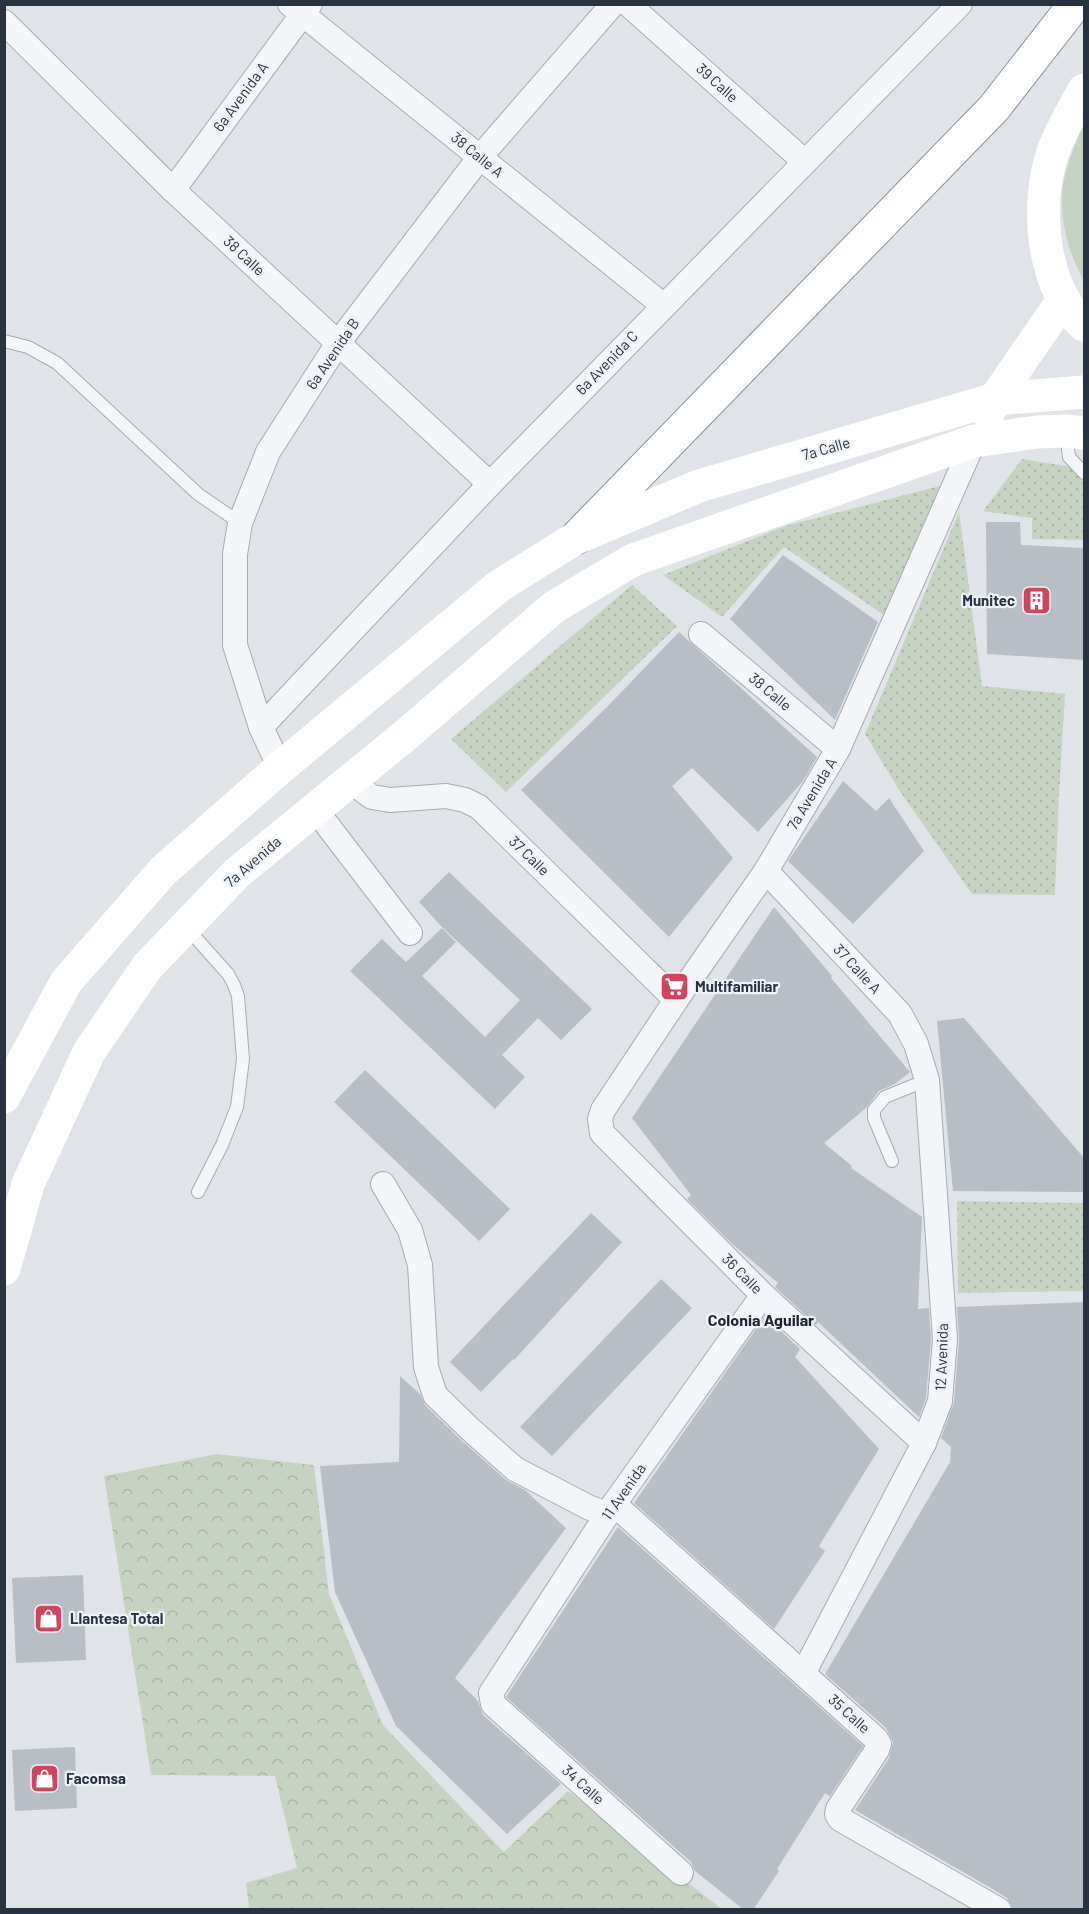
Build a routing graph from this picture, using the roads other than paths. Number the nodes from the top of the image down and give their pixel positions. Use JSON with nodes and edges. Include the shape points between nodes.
{"nodes":[{"id":1,"x":613,"y":4,"type":"edge"},
{"id":2,"x":628,"y":4,"type":"edge"},
{"id":3,"x":1075,"y":4,"type":"edge"},
{"id":4,"x":301,"y":8,"type":"edge"},
{"id":5,"x":945,"y":9,"type":"edge"},
{"id":6,"x":4,"y":22,"type":"edge"},
{"id":7,"x":1084,"y":90,"type":"edge"},
{"id":8,"x":480,"y":157,"type":"junction"},
{"id":9,"x":806,"y":162,"type":"junction"},
{"id":10,"x":173,"y":190,"type":"junction"},
{"id":11,"x":1063,"y":300,"type":"junction"},
{"id":12,"x":664,"y":306,"type":"junction"},
{"id":13,"x":1084,"y":325,"type":"edge"},
{"id":14,"x":4,"y":341,"type":"edge"},
{"id":15,"x":338,"y":343,"type":"junction"},
{"id":16,"x":1084,"y":392,"type":"edge"},
{"id":17,"x":995,"y":399,"type":"junction"},
{"id":18,"x":1075,"y":432,"type":"edge"},
{"id":19,"x":974,"y":441,"type":"junction"},
{"id":20,"x":1084,"y":473,"type":"edge"},
{"id":21,"x":490,"y":483,"type":"junction"},
{"id":22,"x":240,"y":523,"type":"junction"},
{"id":23,"x":576,"y":538,"type":"junction"},
{"id":24,"x":701,"y":634,"type":"dead end"},
{"id":25,"x":261,"y":727,"type":"junction"},
{"id":26,"x":838,"y":749,"type":"junction"},
{"id":27,"x":280,"y":768,"type":"junction"},
{"id":28,"x":350,"y":781,"type":"junction"},
{"id":29,"x":315,"y":808,"type":"junction"},
{"id":30,"x":766,"y":871,"type":"junction"},
{"id":31,"x":186,"y":927,"type":"junction"},
{"id":32,"x":410,"y":933,"type":"dead end"},
{"id":33,"x":676,"y":1000,"type":"junction"},
{"id":34,"x":927,"y":1080,"type":"junction"},
{"id":35,"x":4,"y":1097,"type":"edge"},
{"id":36,"x":600,"y":1119,"type":"joint"},
{"id":37,"x":891,"y":1161,"type":"dead end"},
{"id":38,"x":383,"y":1184,"type":"dead end"},
{"id":39,"x":198,"y":1192,"type":"dead end"},
{"id":40,"x":4,"y":1269,"type":"edge"},
{"id":41,"x":763,"y":1295,"type":"junction"},
{"id":42,"x":924,"y":1443,"type":"junction"},
{"id":43,"x":611,"y":1509,"type":"junction"},
{"id":44,"x":804,"y":1672,"type":"junction"},
{"id":45,"x":491,"y":1693,"type":"joint"},
{"id":46,"x":681,"y":1873,"type":"dead end"},
{"id":47,"x":999,"y":1910,"type":"edge"}],
"edges":[{"from":1,"to":8,"type":"street","name":"6a Avenida B"},
{"from":2,"to":9,"type":"street","name":"39 Calle"},
{"from":3,"to":23,"type":"main road","via":[[994,108]]},
{"from":4,"to":8,"type":"street","name":"38 Calle A"},
{"from":4,"to":10,"type":"street","name":"6a Avenida A"},
{"from":5,"to":9,"type":"street","name":"6a Avenida C"},
{"from":6,"to":10,"type":"street","name":"38 Calle"},
{"from":7,"to":11,"type":"main road","via":[[1064,125],[1046,184],[1045,238]]},
{"from":8,"to":12,"type":"street","name":"38 Calle A"},
{"from":8,"to":15,"type":"street","name":"6a Avenida B"},
{"from":9,"to":12,"type":"street","name":"6a Avenida C"},
{"from":10,"to":15,"type":"street","name":"38 Calle"},
{"from":11,"to":13,"type":"main road"},
{"from":11,"to":17,"type":"main road"},
{"from":12,"to":21,"type":"street","name":"6a Avenida C"},
{"from":14,"to":22,"type":"lane","via":[[28,347],[57,363],[198,494]]},
{"from":15,"to":21,"type":"street","name":"38 Calle"},
{"from":15,"to":22,"type":"street","name":"6a Avenida B","via":[[268,452]]},
{"from":16,"to":17,"type":"main road","name":"7a Calle"},
{"from":17,"to":19,"type":"main road"},
{"from":17,"to":23,"type":"main road","name":"7a Calle","via":[[699,486]]},
{"from":18,"to":19,"type":"main road","via":[[1037,432]]},
{"from":18,"to":20,"type":"lane","via":[[1069,457]]},
{"from":19,"to":26,"type":"street","name":"7a Avenida A"},
{"from":19,"to":28,"type":"main road","name":"7a Avenida","via":[[633,561],[554,607]]},
{"from":21,"to":25,"type":"street","name":"6a Avenida C"},
{"from":22,"to":25,"type":"street","name":"6a Avenida B","via":[[235,554],[235,645]]},
{"from":23,"to":27,"type":"main road","via":[[500,586]]},
{"from":24,"to":26,"type":"street","name":"38 Calle"},
{"from":25,"to":27,"type":"street","name":"6a Avenida B"},
{"from":26,"to":30,"type":"street","name":"7a Avenida A"},
{"from":27,"to":35,"type":"main road","via":[[163,871],[66,982]]},
{"from":28,"to":29,"type":"main road","name":"7a Avenida"},
{"from":28,"to":33,"type":"street","name":"37 Calle","via":[[372,797],[390,800],[446,796],[479,807]]},
{"from":29,"to":31,"type":"main road","name":"7a Avenida","via":[[237,873]]},
{"from":29,"to":32,"type":"street"},
{"from":30,"to":33,"type":"street","name":"7a Avenida A"},
{"from":30,"to":34,"type":"street","name":"37 Calle A","via":[[900,1014],[916,1044]]},
{"from":31,"to":39,"type":"lane","via":[[234,985],[243,1059],[237,1107]]},
{"from":31,"to":40,"type":"main road","name":"7a Avenida","via":[[147,967],[89,1052],[28,1184]]},
{"from":33,"to":36,"type":"street","name":"7a Avenida A"},
{"from":34,"to":37,"type":"lane","via":[[885,1097],[874,1110]]},
{"from":34,"to":42,"type":"street","name":"12 Avenida","via":[[945,1339],[940,1401]]},
{"from":36,"to":41,"type":"street","name":"36 Calle","via":[[602,1133]]},
{"from":38,"to":43,"type":"street","name":"35 Calle","via":[[410,1230],[420,1265],[426,1368],[435,1395],[515,1469],[591,1508]]},
{"from":41,"to":42,"type":"street","name":"36 Calle"},
{"from":41,"to":43,"type":"street","name":"11 Avenida"},
{"from":42,"to":44,"type":"street","name":"12 Avenida"},
{"from":43,"to":44,"type":"street","name":"35 Calle"},
{"from":43,"to":45,"type":"street","name":"11 Avenida"},
{"from":44,"to":47,"type":"street","name":"35 Calle","via":[[879,1744],[837,1809],[840,1819]]},
{"from":45,"to":46,"type":"street","name":"34 Calle","via":[[493,1704]]}]}
